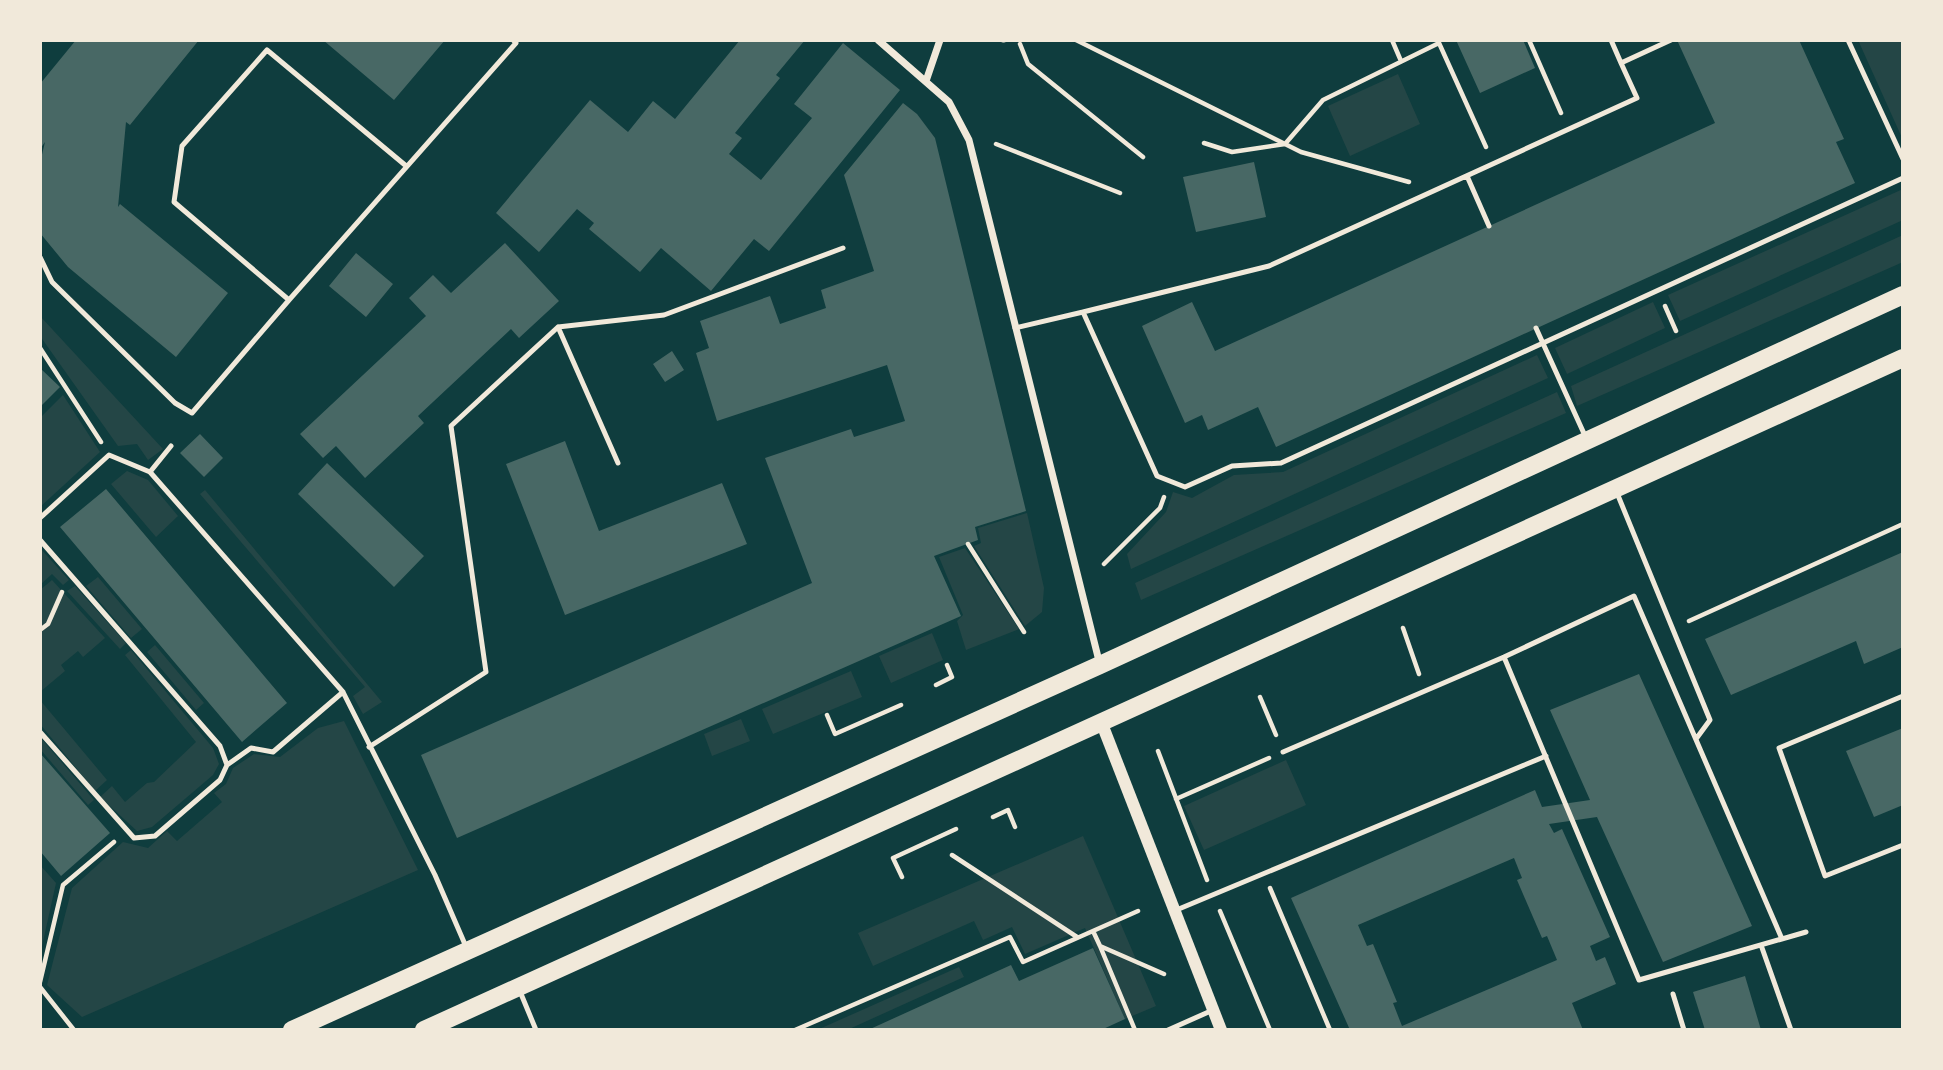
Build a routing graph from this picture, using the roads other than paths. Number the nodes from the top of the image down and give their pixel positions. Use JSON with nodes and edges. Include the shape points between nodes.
{"nodes":[{"id":1,"x":513,"y":40,"type":"edge"},
{"id":2,"x":878,"y":40,"type":"edge"},
{"id":3,"x":940,"y":40,"type":"edge"},
{"id":4,"x":1611,"y":40,"type":"edge"},
{"id":5,"x":1671,"y":40,"type":"edge"},
{"id":6,"x":1848,"y":40,"type":"edge"},
{"id":7,"x":1621,"y":63,"type":"junction"},
{"id":8,"x":926,"y":81,"type":"junction"},
{"id":9,"x":1903,"y":159,"type":"edge"},
{"id":10,"x":405,"y":165,"type":"junction"},
{"id":11,"x":1467,"y":176,"type":"junction"},
{"id":12,"x":1903,"y":178,"type":"edge"},
{"id":13,"x":1489,"y":226,"type":"dead end"},
{"id":14,"x":843,"y":248,"type":"dead end"},
{"id":15,"x":40,"y":257,"type":"edge"},
{"id":16,"x":1903,"y":295,"type":"edge"},
{"id":17,"x":289,"y":300,"type":"junction"},
{"id":18,"x":1083,"y":312,"type":"junction"},
{"id":19,"x":558,"y":327,"type":"junction"},
{"id":20,"x":1015,"y":328,"type":"junction"},
{"id":21,"x":1536,"y":328,"type":"dead end"},
{"id":22,"x":1542,"y":343,"type":"junction"},
{"id":23,"x":1903,"y":358,"type":"edge"},
{"id":24,"x":1587,"y":441,"type":"junction"},
{"id":25,"x":171,"y":446,"type":"dead end"},
{"id":26,"x":618,"y":463,"type":"dead end"},
{"id":27,"x":150,"y":472,"type":"junction"},
{"id":28,"x":1615,"y":489,"type":"junction"},
{"id":29,"x":40,"y":518,"type":"edge"},
{"id":30,"x":40,"y":540,"type":"edge"},
{"id":31,"x":1504,"y":657,"type":"junction"},
{"id":32,"x":1100,"y":665,"type":"junction"},
{"id":33,"x":343,"y":692,"type":"junction"},
{"id":34,"x":1903,"y":696,"type":"edge"},
{"id":35,"x":1102,"y":724,"type":"junction"},
{"id":36,"x":40,"y":732,"type":"edge"},
{"id":37,"x":1696,"y":739,"type":"junction"},
{"id":38,"x":369,"y":747,"type":"junction"},
{"id":39,"x":1283,"y":752,"type":"road end"},
{"id":40,"x":1546,"y":756,"type":"junction"},
{"id":41,"x":227,"y":765,"type":"junction"},
{"id":42,"x":1903,"y":845,"type":"edge"},
{"id":43,"x":1174,"y":911,"type":"junction"},
{"id":44,"x":1806,"y":932,"type":"dead end"},
{"id":45,"x":1782,"y":939,"type":"junction"},
{"id":46,"x":1761,"y":945,"type":"junction"},
{"id":47,"x":467,"y":949,"type":"junction"},
{"id":48,"x":517,"y":986,"type":"junction"},
{"id":49,"x":1673,"y":994,"type":"dead end"},
{"id":50,"x":1213,"y":1010,"type":"junction"},
{"id":51,"x":292,"y":1030,"type":"edge"},
{"id":52,"x":424,"y":1030,"type":"edge"},
{"id":53,"x":536,"y":1030,"type":"edge"},
{"id":54,"x":1168,"y":1030,"type":"edge"},
{"id":55,"x":1221,"y":1030,"type":"edge"},
{"id":56,"x":1684,"y":1030,"type":"edge"},
{"id":57,"x":1791,"y":1030,"type":"edge"}],
"edges":[{"from":1,"to":10,"type":"lane","via":[[516,43]]},
{"from":2,"to":8,"type":"street"},
{"from":3,"to":8,"type":"street"},
{"from":4,"to":7,"type":"lane"},
{"from":5,"to":7,"type":"lane"},
{"from":6,"to":9,"type":"lane"},
{"from":7,"to":11,"type":"lane","via":[[1637,98]]},
{"from":8,"to":20,"type":"street","via":[[949,102],[969,141]]},
{"from":10,"to":17,"type":"lane"},
{"from":10,"to":17,"type":"lane","via":[[267,50],[182,146],[174,202]]},
{"from":11,"to":13,"type":"lane"},
{"from":11,"to":18,"type":"lane","via":[[1269,266]]},
{"from":12,"to":22,"type":"lane"},
{"from":14,"to":19,"type":"lane","via":[[664,316]]},
{"from":15,"to":17,"type":"lane","via":[[52,282],[175,403],[192,413]]},
{"from":16,"to":24,"type":"main road"},
{"from":18,"to":20,"type":"lane"},
{"from":18,"to":22,"type":"lane","via":[[1157,476],[1185,487],[1232,466],[1280,463]]},
{"from":19,"to":26,"type":"lane"},
{"from":19,"to":38,"type":"lane","via":[[451,426],[486,672]]},
{"from":20,"to":32,"type":"street"},
{"from":21,"to":22,"type":"lane"},
{"from":22,"to":24,"type":"lane"},
{"from":23,"to":28,"type":"main road"},
{"from":24,"to":32,"type":"main road"},
{"from":25,"to":27,"type":"lane"},
{"from":27,"to":29,"type":"lane","via":[[109,454]]},
{"from":27,"to":33,"type":"lane"},
{"from":28,"to":35,"type":"main road"},
{"from":28,"to":37,"type":"lane","via":[[1710,720]]},
{"from":30,"to":41,"type":"lane","via":[[220,746]]},
{"from":31,"to":37,"type":"lane","via":[[1634,596]]},
{"from":31,"to":39,"type":"lane"},
{"from":31,"to":40,"type":"lane"},
{"from":32,"to":47,"type":"main road"},
{"from":33,"to":38,"type":"lane"},
{"from":33,"to":41,"type":"lane","via":[[274,752],[251,748]]},
{"from":34,"to":42,"type":"lane","via":[[1779,748],[1825,876]]},
{"from":35,"to":43,"type":"street"},
{"from":35,"to":48,"type":"main road"},
{"from":36,"to":41,"type":"lane","via":[[134,838],[155,836],[220,780]]},
{"from":37,"to":45,"type":"lane"},
{"from":38,"to":47,"type":"lane","via":[[435,875]]},
{"from":40,"to":43,"type":"lane"},
{"from":40,"to":46,"type":"lane","via":[[1639,980]]},
{"from":43,"to":50,"type":"street"},
{"from":44,"to":45,"type":"lane"},
{"from":45,"to":46,"type":"lane"},
{"from":46,"to":57,"type":"lane"},
{"from":47,"to":51,"type":"main road"},
{"from":48,"to":52,"type":"main road"},
{"from":48,"to":53,"type":"lane"},
{"from":49,"to":56,"type":"lane"},
{"from":50,"to":54,"type":"lane"},
{"from":50,"to":55,"type":"street"}]}
